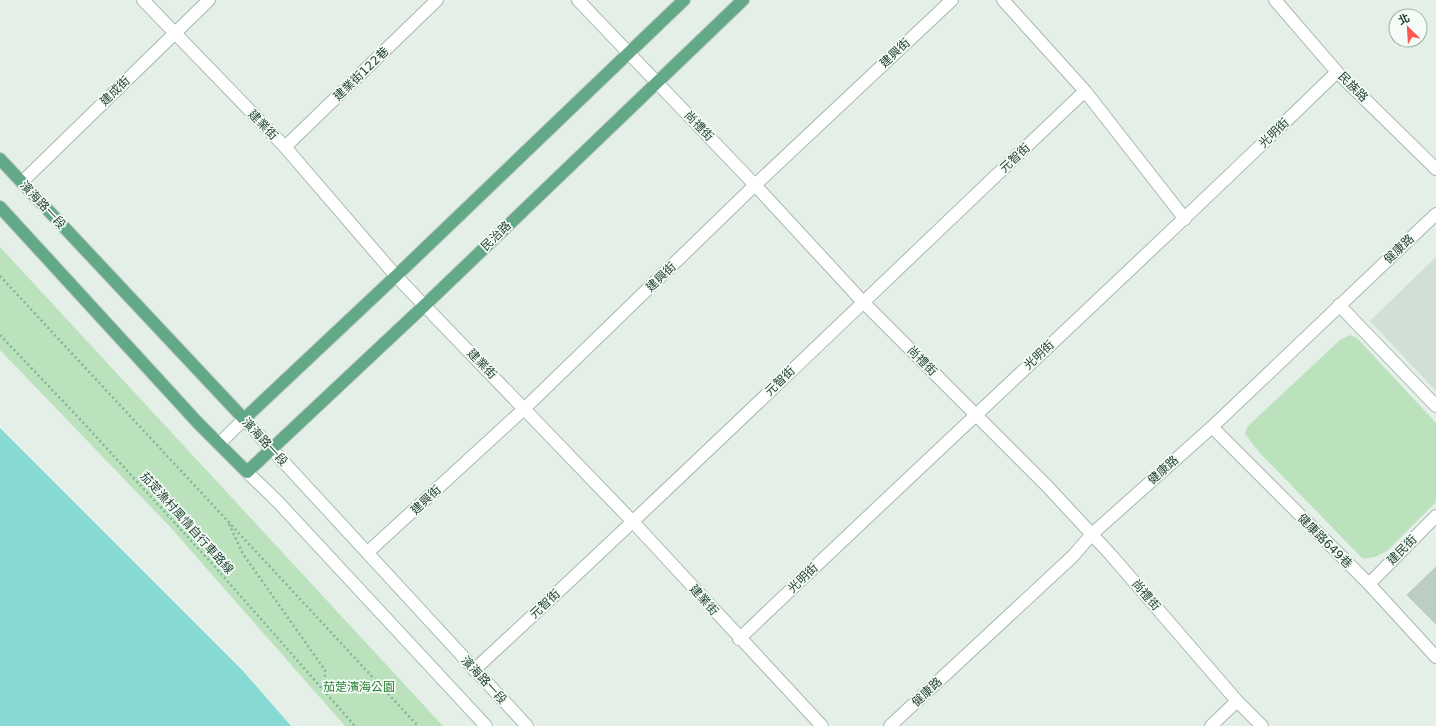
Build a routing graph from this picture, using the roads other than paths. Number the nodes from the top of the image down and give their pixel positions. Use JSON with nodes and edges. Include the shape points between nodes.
{"nodes":[{"id":1,"x":143,"y":0,"type":"edge"},
{"id":2,"x":209,"y":0,"type":"edge"},
{"id":3,"x":437,"y":0,"type":"edge"},
{"id":4,"x":578,"y":0,"type":"edge"},
{"id":5,"x":684,"y":0,"type":"edge"},
{"id":6,"x":744,"y":0,"type":"edge"},
{"id":7,"x":952,"y":0,"type":"edge"},
{"id":8,"x":1003,"y":0,"type":"edge"},
{"id":9,"x":1275,"y":0,"type":"edge"},
{"id":10,"x":174,"y":33,"type":"junction"},
{"id":11,"x":627,"y":53,"type":"junction"},
{"id":12,"x":1337,"y":72,"type":"junction"},
{"id":13,"x":657,"y":82,"type":"junction"},
{"id":14,"x":1085,"y":91,"type":"junction"},
{"id":15,"x":285,"y":148,"type":"junction"},
{"id":16,"x":0,"y":159,"type":"edge"},
{"id":17,"x":1436,"y":169,"type":"edge"},
{"id":18,"x":22,"y":182,"type":"junction"},
{"id":19,"x":756,"y":185,"type":"junction"},
{"id":20,"x":0,"y":207,"type":"edge"},
{"id":21,"x":1436,"y":214,"type":"edge"},
{"id":22,"x":1186,"y":219,"type":"junction"},
{"id":23,"x":396,"y":276,"type":"junction"},
{"id":24,"x":863,"y":302,"type":"junction"},
{"id":25,"x":425,"y":305,"type":"junction"},
{"id":26,"x":1339,"y":305,"type":"junction"},
{"id":27,"x":1436,"y":406,"type":"edge"},
{"id":28,"x":525,"y":408,"type":"junction"},
{"id":29,"x":975,"y":415,"type":"junction"},
{"id":30,"x":244,"y":418,"type":"junction"},
{"id":31,"x":1212,"y":427,"type":"junction"},
{"id":32,"x":219,"y":444,"type":"junction"},
{"id":33,"x":272,"y":449,"type":"junction"},
{"id":34,"x":247,"y":472,"type":"junction"},
{"id":35,"x":1436,"y":516,"type":"edge"},
{"id":36,"x":634,"y":523,"type":"junction"},
{"id":37,"x":1092,"y":534,"type":"junction"},
{"id":38,"x":368,"y":552,"type":"junction"},
{"id":39,"x":1369,"y":584,"type":"junction"},
{"id":40,"x":740,"y":639,"type":"junction"},
{"id":41,"x":1436,"y":657,"type":"edge"},
{"id":42,"x":474,"y":670,"type":"junction"},
{"id":43,"x":1237,"y":701,"type":"junction"},
{"id":44,"x":486,"y":726,"type":"edge"},
{"id":45,"x":527,"y":726,"type":"edge"},
{"id":46,"x":822,"y":726,"type":"edge"},
{"id":47,"x":890,"y":726,"type":"edge"},
{"id":48,"x":1211,"y":726,"type":"edge"},
{"id":49,"x":1262,"y":726,"type":"edge"}],
"edges":[{"from":1,"to":10,"type":"street","name":"建業街"},
{"from":2,"to":10,"type":"street","name":"建成街"},
{"from":3,"to":15,"type":"street","name":"建業街122巷"},
{"from":4,"to":11,"type":"street","name":"尚禮街"},
{"from":5,"to":11,"type":"main road"},
{"from":6,"to":13,"type":"main road","name":"民治路"},
{"from":7,"to":19,"type":"street","name":"建興街"},
{"from":8,"to":14,"type":"street"},
{"from":9,"to":12,"type":"street","name":"民族路"},
{"from":10,"to":15,"type":"street","name":"建業街"},
{"from":10,"to":18,"type":"street","name":"建成街"},
{"from":11,"to":13,"type":"street","name":"尚禮街"},
{"from":11,"to":23,"type":"main road"},
{"from":12,"to":17,"type":"street","name":"民族路"},
{"from":12,"to":22,"type":"street","name":"光明街"},
{"from":13,"to":19,"type":"street","name":"尚禮街"},
{"from":13,"to":25,"type":"main road","name":"民治路"},
{"from":14,"to":22,"type":"street"},
{"from":14,"to":24,"type":"street","name":"元智街"},
{"from":15,"to":23,"type":"street","name":"建業街"},
{"from":16,"to":18,"type":"main road","name":"濱海路一段"},
{"from":18,"to":30,"type":"main road","name":"濱海路一段"},
{"from":19,"to":24,"type":"street","name":"尚禮街"},
{"from":19,"to":28,"type":"street","name":"建興街"},
{"from":20,"to":32,"type":"main road"},
{"from":21,"to":26,"type":"street","name":"健康路"},
{"from":22,"to":29,"type":"street","name":"光明街"},
{"from":23,"to":25,"type":"street","name":"建業街"},
{"from":23,"to":30,"type":"main road"},
{"from":24,"to":29,"type":"street","name":"尚禮街"},
{"from":24,"to":36,"type":"street","name":"元智街"},
{"from":25,"to":28,"type":"street","name":"建業街"},
{"from":25,"to":33,"type":"main road","name":"民治路"},
{"from":26,"to":27,"type":"street"},
{"from":26,"to":31,"type":"street","name":"健康路"},
{"from":28,"to":36,"type":"street","name":"建業街"},
{"from":28,"to":38,"type":"street","name":"建興街"},
{"from":29,"to":37,"type":"street","name":"尚禮街"},
{"from":29,"to":40,"type":"street","name":"光明街"},
{"from":30,"to":32,"type":"street"},
{"from":30,"to":33,"type":"street","name":"濱海路一段"},
{"from":31,"to":37,"type":"street","name":"健康路"},
{"from":31,"to":39,"type":"street","name":"健康路649巷"},
{"from":32,"to":34,"type":"main road"},
{"from":33,"to":34,"type":"main road","name":"民治路"},
{"from":33,"to":38,"type":"street","name":"濱海路一段"},
{"from":34,"to":44,"type":"street","via":[[278,502]]},
{"from":35,"to":39,"type":"street","name":"建民街"},
{"from":36,"to":40,"type":"street","name":"建業街"},
{"from":36,"to":42,"type":"street","name":"元智街"},
{"from":37,"to":43,"type":"street","name":"尚禮街"},
{"from":37,"to":47,"type":"street","name":"健康路","via":[[1073,556]]},
{"from":38,"to":42,"type":"street","name":"濱海路一段"},
{"from":39,"to":41,"type":"street","name":"健康路649巷"},
{"from":40,"to":46,"type":"street","name":"建業街"},
{"from":42,"to":45,"type":"street","name":"濱海路一段"},
{"from":43,"to":48,"type":"street"},
{"from":43,"to":49,"type":"street","name":"尚禮街"}]}
